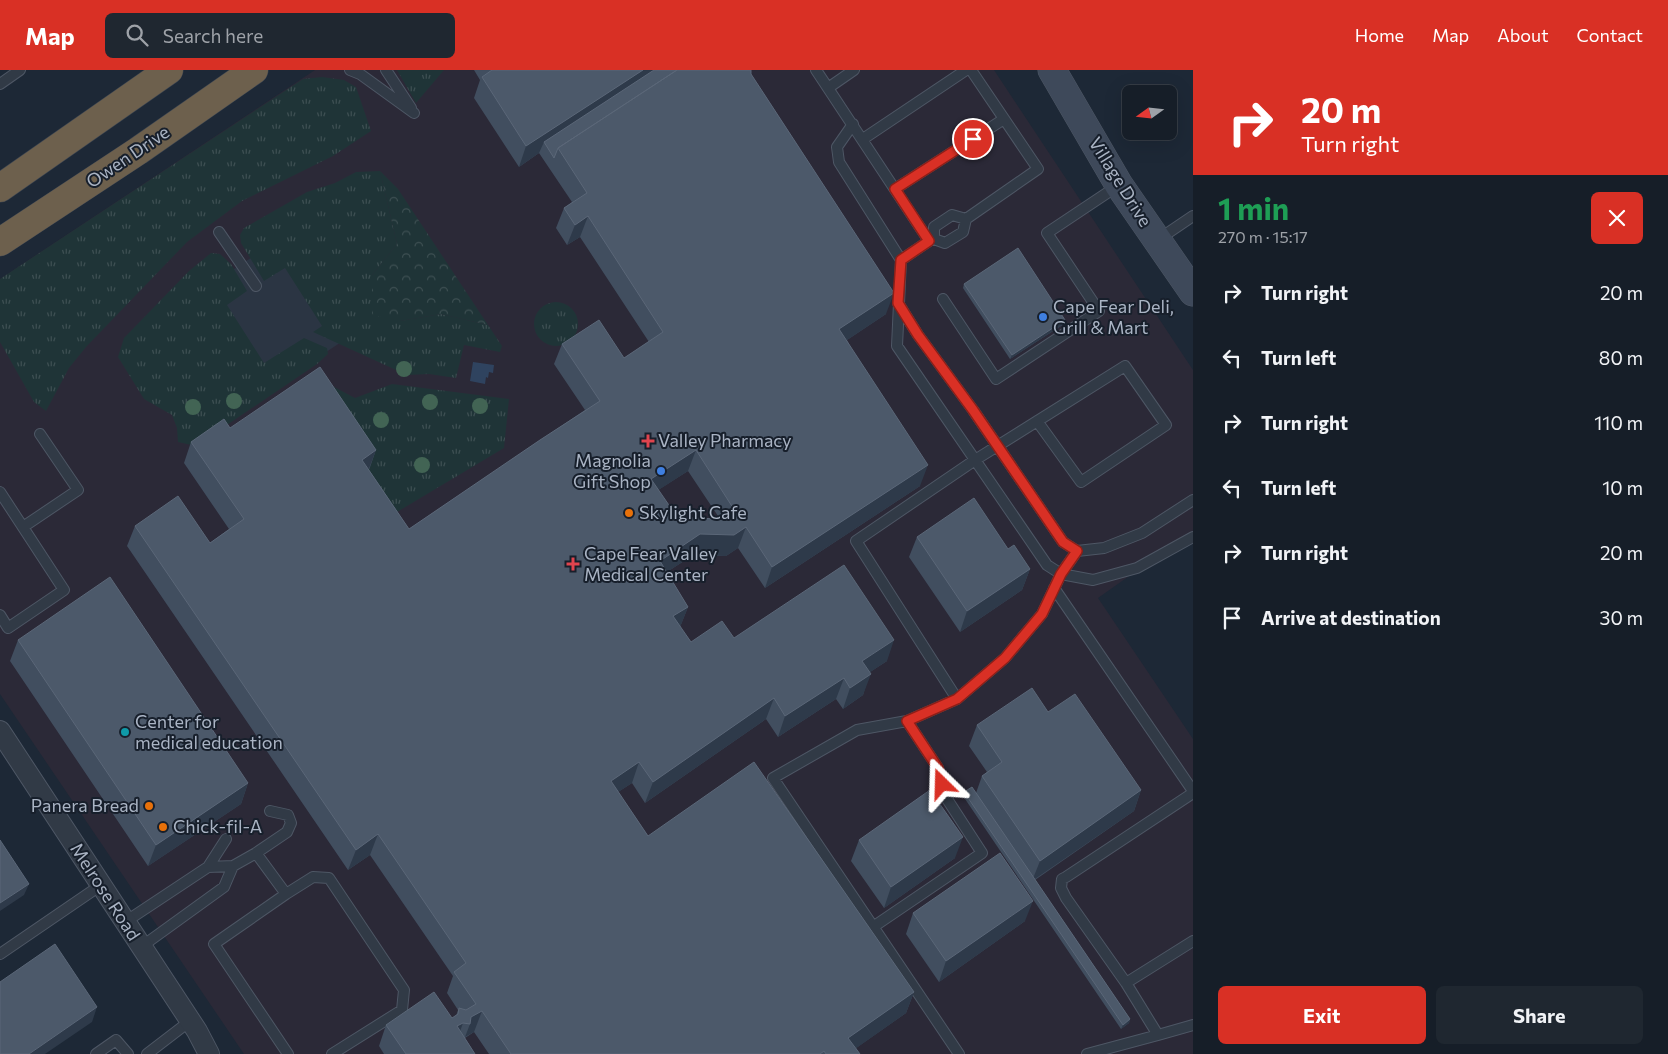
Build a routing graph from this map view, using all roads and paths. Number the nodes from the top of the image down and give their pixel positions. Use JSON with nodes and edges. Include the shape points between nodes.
{"nodes":[{"id":1,"x":20,"y":70,"type":"edge"},
{"id":2,"x":169,"y":70,"type":"edge"},
{"id":3,"x":254,"y":70,"type":"edge"},
{"id":4,"x":350,"y":70,"type":"edge"},
{"id":5,"x":386,"y":70,"type":"edge"},
{"id":6,"x":816,"y":70,"type":"edge"},
{"id":7,"x":854,"y":70,"type":"edge"},
{"id":8,"x":966,"y":70,"type":"edge"},
{"id":9,"x":971,"y":70,"type":"edge"},
{"id":10,"x":1052,"y":70,"type":"edge"},
{"id":11,"x":0,"y":84,"type":"edge"},
{"id":12,"x":828,"y":88,"type":"junction"},
{"id":13,"x":1004,"y":119,"type":"junction"},
{"id":14,"x":852,"y":124,"type":"junction"},
{"id":15,"x":863,"y":139,"type":"junction"},
{"id":16,"x":1119,"y":185,"type":"junction"},
{"id":17,"x":0,"y":188,"type":"edge"},
{"id":18,"x":895,"y":189,"type":"junction"},
{"id":19,"x":1193,"y":216,"type":"edge"},
{"id":20,"x":966,"y":219,"type":"junction"},
{"id":21,"x":219,"y":232,"type":"dead end"},
{"id":22,"x":932,"y":240,"type":"junction"},
{"id":23,"x":1158,"y":240,"type":"junction"},
{"id":24,"x":0,"y":242,"type":"edge"},
{"id":25,"x":901,"y":260,"type":"junction"},
{"id":26,"x":256,"y":286,"type":"dead end"},
{"id":27,"x":1193,"y":292,"type":"edge"},
{"id":28,"x":943,"y":299,"type":"dead end"},
{"id":29,"x":898,"y":303,"type":"junction"},
{"id":30,"x":1037,"y":420,"type":"junction"},
{"id":31,"x":40,"y":434,"type":"dead end"},
{"id":32,"x":998,"y":446,"type":"junction"},
{"id":33,"x":975,"y":460,"type":"junction"},
{"id":34,"x":0,"y":492,"type":"edge"},
{"id":35,"x":1193,"y":500,"type":"edge"},
{"id":36,"x":23,"y":527,"type":"junction"},
{"id":37,"x":1193,"y":537,"type":"edge"},
{"id":38,"x":1077,"y":551,"type":"junction"},
{"id":39,"x":1061,"y":574,"type":"junction"},
{"id":40,"x":1054,"y":588,"type":"junction"},
{"id":41,"x":0,"y":615,"type":"edge"},
{"id":42,"x":4,"y":630,"type":"edge"},
{"id":43,"x":957,"y":699,"type":"junction"},
{"id":44,"x":907,"y":721,"type":"junction"},
{"id":45,"x":0,"y":731,"type":"edge"},
{"id":46,"x":1193,"y":792,"type":"edge"},
{"id":47,"x":270,"y":811,"type":"dead end"},
{"id":48,"x":226,"y":839,"type":"dead end"},
{"id":49,"x":256,"y":852,"type":"junction"},
{"id":50,"x":233,"y":866,"type":"junction"},
{"id":51,"x":208,"y":867,"type":"junction"},
{"id":52,"x":100,"y":885,"type":"junction"},
{"id":53,"x":286,"y":894,"type":"junction"},
{"id":54,"x":125,"y":922,"type":"junction"},
{"id":55,"x":873,"y":927,"type":"junction"},
{"id":56,"x":1193,"y":941,"type":"edge"},
{"id":57,"x":141,"y":947,"type":"junction"},
{"id":58,"x":0,"y":954,"type":"edge"},
{"id":59,"x":1126,"y":983,"type":"junction"},
{"id":60,"x":190,"y":1021,"type":"junction"},
{"id":61,"x":1193,"y":1025,"type":"edge"},
{"id":62,"x":1158,"y":1035,"type":"junction"},
{"id":63,"x":96,"y":1054,"type":"edge"},
{"id":64,"x":128,"y":1054,"type":"edge"},
{"id":65,"x":147,"y":1054,"type":"edge"},
{"id":66,"x":209,"y":1054,"type":"edge"},
{"id":67,"x":288,"y":1054,"type":"edge"},
{"id":68,"x":332,"y":1054,"type":"edge"},
{"id":69,"x":959,"y":1054,"type":"edge"},
{"id":70,"x":1087,"y":1054,"type":"edge"}],
"edges":[{"from":1,"to":11,"type":"lane"},
{"from":2,"to":17,"type":"highway"},
{"from":3,"to":24,"type":"highway","name":"Owen Drive"},
{"from":4,"to":5,"type":"lane","via":[[414,113]]},
{"from":6,"to":12,"type":"lane"},
{"from":7,"to":12,"type":"lane"},
{"from":8,"to":15,"type":"lane"},
{"from":9,"to":13,"type":"lane"},
{"from":10,"to":16,"type":"main road","name":"Village Drive"},
{"from":12,"to":14,"type":"lane"},
{"from":13,"to":18,"type":"lane"},
{"from":13,"to":20,"type":"lane","via":[[1038,169]]},
{"from":14,"to":15,"type":"lane"},
{"from":14,"to":25,"type":"lane","via":[[837,147],[839,162]]},
{"from":15,"to":18,"type":"lane"},
{"from":16,"to":23,"type":"main road","name":"Village Drive"},
{"from":16,"to":28,"type":"lane","via":[[1047,233],[1099,311],[996,379]]},
{"from":18,"to":22,"type":"lane"},
{"from":19,"to":23,"type":"lane"},
{"from":20,"to":22,"type":"lane","via":[[963,232],[945,243]]},
{"from":20,"to":22,"type":"lane","via":[[952,215],[934,227]]},
{"from":21,"to":26,"type":"lane"},
{"from":22,"to":25,"type":"lane"},
{"from":23,"to":27,"type":"main road","name":"Village Drive"},
{"from":25,"to":29,"type":"lane"},
{"from":29,"to":32,"type":"lane"},
{"from":29,"to":33,"type":"lane","via":[[897,346]]},
{"from":30,"to":30,"type":"lane","via":[[1125,366],[1166,425],[1081,482]]},
{"from":30,"to":32,"type":"lane"},
{"from":31,"to":36,"type":"lane","via":[[78,490]]},
{"from":32,"to":33,"type":"lane"},
{"from":32,"to":38,"type":"lane","via":[[1063,542]]},
{"from":33,"to":39,"type":"lane","via":[[1047,565]]},
{"from":33,"to":43,"type":"lane","via":[[856,541]]},
{"from":34,"to":36,"type":"lane"},
{"from":35,"to":38,"type":"lane","via":[[1142,533],[1104,548]]},
{"from":36,"to":42,"type":"lane","via":[[64,590]]},
{"from":37,"to":39,"type":"lane","via":[[1137,568],[1093,580]]},
{"from":38,"to":39,"type":"lane"},
{"from":39,"to":40,"type":"lane"},
{"from":40,"to":43,"type":"lane","via":[[1042,614],[1005,658]]},
{"from":40,"to":46,"type":"lane"},
{"from":41,"to":42,"type":"lane"},
{"from":43,"to":44,"type":"lane"},
{"from":44,"to":55,"type":"lane","via":[[938,768],[947,799],[982,852]]},
{"from":44,"to":55,"type":"lane","via":[[857,730],[773,778]]},
{"from":45,"to":52,"type":"street","name":"Melrose Road"},
{"from":46,"to":59,"type":"lane","via":[[1062,879],[1061,888],[1066,898]]},
{"from":47,"to":49,"type":"lane","via":[[288,815],[291,823],[287,832]]},
{"from":48,"to":51,"type":"lane"},
{"from":49,"to":50,"type":"lane"},
{"from":49,"to":53,"type":"lane"},
{"from":50,"to":51,"type":"lane"},
{"from":50,"to":57,"type":"lane","via":[[224,887]]},
{"from":51,"to":54,"type":"lane"},
{"from":52,"to":54,"type":"street","name":"Melrose Road"},
{"from":52,"to":58,"type":"lane"},
{"from":53,"to":67,"type":"lane","via":[[214,944]]},
{"from":53,"to":68,"type":"lane","via":[[313,877],[329,878],[404,990],[402,1010]]},
{"from":54,"to":57,"type":"street","name":"Melrose Road"},
{"from":55,"to":69,"type":"lane"},
{"from":56,"to":59,"type":"lane"},
{"from":57,"to":60,"type":"street","name":"Melrose Road"},
{"from":59,"to":62,"type":"lane"},
{"from":60,"to":65,"type":"lane"},
{"from":60,"to":66,"type":"street","name":"Melrose Road"},
{"from":61,"to":62,"type":"lane"},
{"from":62,"to":70,"type":"lane"},
{"from":63,"to":64,"type":"lane","via":[[116,1040]]}]}
